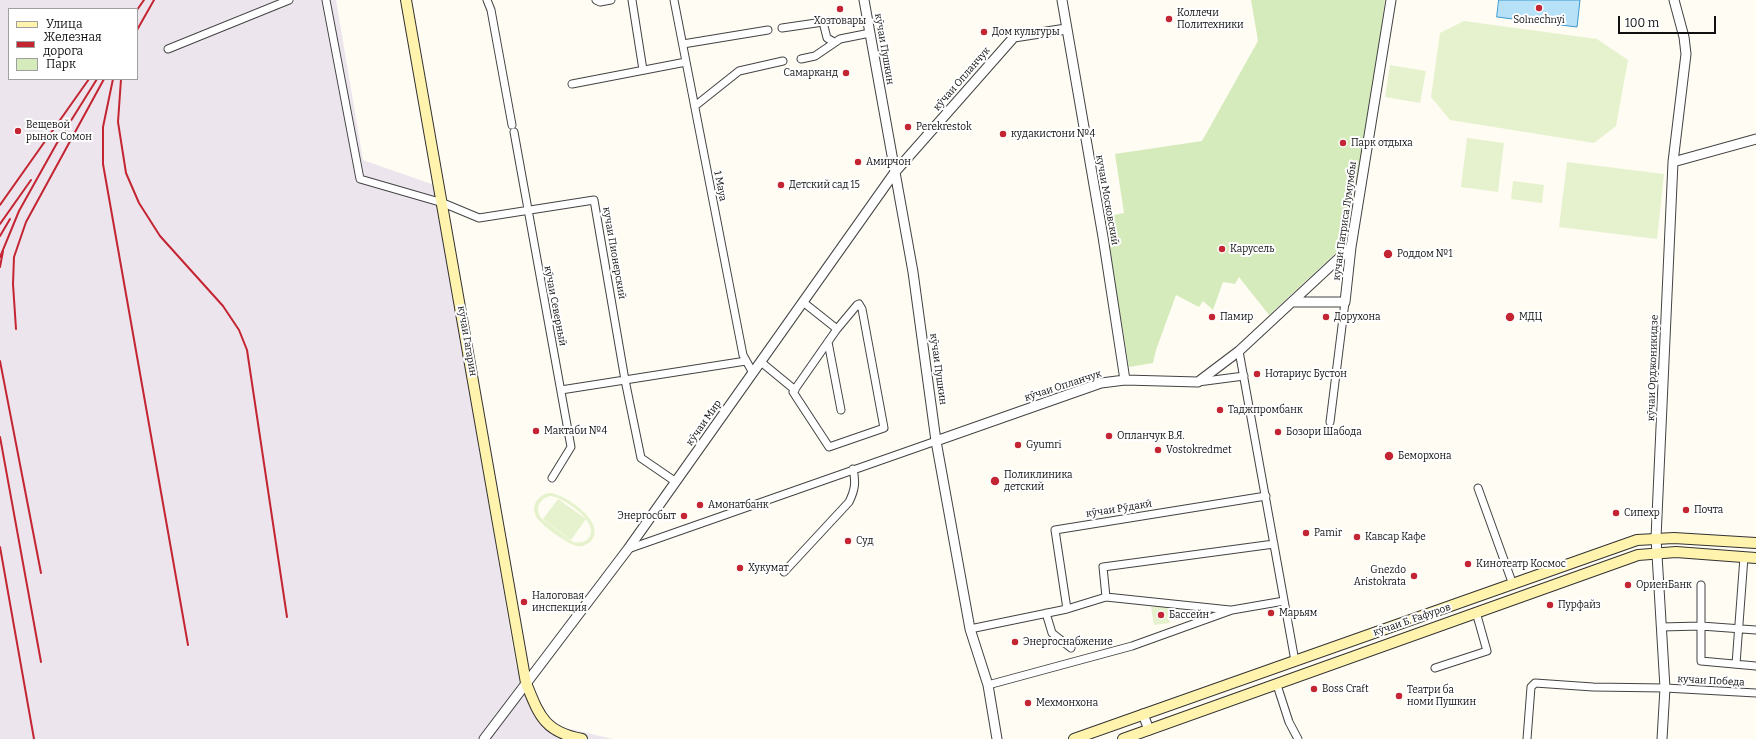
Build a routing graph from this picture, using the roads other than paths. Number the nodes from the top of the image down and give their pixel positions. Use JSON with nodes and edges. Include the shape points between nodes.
{"nodes":[{"id":1,"x":289,"y":0,"type":"edge"},
{"id":2,"x":326,"y":0,"type":"edge"},
{"id":3,"x":406,"y":0,"type":"edge"},
{"id":4,"x":487,"y":0,"type":"edge"},
{"id":5,"x":596,"y":0,"type":"edge"},
{"id":6,"x":611,"y":0,"type":"edge"},
{"id":7,"x":632,"y":0,"type":"edge"},
{"id":8,"x":674,"y":0,"type":"edge"},
{"id":9,"x":864,"y":0,"type":"edge"},
{"id":10,"x":1062,"y":0,"type":"edge"},
{"id":11,"x":1391,"y":0,"type":"edge"},
{"id":12,"x":1674,"y":0,"type":"edge"},
{"id":13,"x":782,"y":28,"type":"dead end"},
{"id":14,"x":1066,"y":29,"type":"junction"},
{"id":15,"x":768,"y":30,"type":"dead end"},
{"id":16,"x":870,"y":33,"type":"junction"},
{"id":17,"x":834,"y":42,"type":"junction"},
{"id":18,"x":682,"y":44,"type":"junction"},
{"id":19,"x":168,"y":49,"type":"dead end"},
{"id":20,"x":801,"y":59,"type":"dead end"},
{"id":21,"x":783,"y":61,"type":"dead end"},
{"id":22,"x":686,"y":62,"type":"junction"},
{"id":23,"x":643,"y":70,"type":"junction"},
{"id":24,"x":572,"y":84,"type":"dead end"},
{"id":25,"x":695,"y":106,"type":"junction"},
{"id":26,"x":1756,"y":139,"type":"edge"},
{"id":27,"x":1672,"y":162,"type":"junction"},
{"id":28,"x":895,"y":172,"type":"junction"},
{"id":29,"x":443,"y":203,"type":"junction"},
{"id":30,"x":527,"y":210,"type":"junction"},
{"id":31,"x":1351,"y":247,"type":"junction"},
{"id":32,"x":804,"y":302,"type":"junction"},
{"id":33,"x":1294,"y":302,"type":"junction"},
{"id":34,"x":1345,"y":302,"type":"junction"},
{"id":35,"x":837,"y":329,"type":"junction"},
{"id":36,"x":828,"y":342,"type":"junction"},
{"id":37,"x":1239,"y":351,"type":"junction"},
{"id":38,"x":746,"y":361,"type":"junction"},
{"id":39,"x":761,"y":362,"type":"junction"},
{"id":40,"x":753,"y":373,"type":"junction"},
{"id":41,"x":1244,"y":376,"type":"junction"},
{"id":42,"x":625,"y":380,"type":"junction"},
{"id":43,"x":1125,"y":380,"type":"junction"},
{"id":44,"x":1198,"y":382,"type":"junction"},
{"id":45,"x":561,"y":390,"type":"junction"},
{"id":46,"x":795,"y":390,"type":"junction"},
{"id":47,"x":841,"y":410,"type":"dead end"},
{"id":48,"x":1330,"y":422,"type":"dead end"},
{"id":49,"x":936,"y":441,"type":"junction"},
{"id":50,"x":853,"y":469,"type":"junction"},
{"id":51,"x":552,"y":478,"type":"dead end"},
{"id":52,"x":676,"y":482,"type":"junction"},
{"id":53,"x":1478,"y":488,"type":"dead end"},
{"id":54,"x":1266,"y":496,"type":"junction"},
{"id":55,"x":1656,"y":538,"type":"junction"},
{"id":56,"x":1756,"y":543,"type":"edge"},
{"id":57,"x":1274,"y":544,"type":"junction"},
{"id":58,"x":628,"y":549,"type":"junction"},
{"id":59,"x":1656,"y":552,"type":"junction"},
{"id":60,"x":1744,"y":557,"type":"junction"},
{"id":61,"x":1756,"y":558,"type":"edge"},
{"id":62,"x":784,"y":572,"type":"dead end"},
{"id":63,"x":1512,"y":582,"type":"junction"},
{"id":64,"x":1701,"y":585,"type":"dead end"},
{"id":65,"x":1106,"y":597,"type":"junction"},
{"id":66,"x":1470,"y":599,"type":"junction"},
{"id":67,"x":1284,"y":601,"type":"junction"},
{"id":68,"x":1067,"y":609,"type":"junction"},
{"id":69,"x":1232,"y":610,"type":"junction"},
{"id":70,"x":1476,"y":612,"type":"junction"},
{"id":71,"x":1046,"y":613,"type":"junction"},
{"id":72,"x":1701,"y":626,"type":"junction"},
{"id":73,"x":1661,"y":627,"type":"junction"},
{"id":74,"x":970,"y":629,"type":"junction"},
{"id":75,"x":1738,"y":629,"type":"junction"},
{"id":76,"x":1756,"y":630,"type":"edge"},
{"id":77,"x":1071,"y":648,"type":"dead end"},
{"id":78,"x":1295,"y":661,"type":"junction"},
{"id":79,"x":1736,"y":664,"type":"junction"},
{"id":80,"x":1756,"y":666,"type":"edge"},
{"id":81,"x":1435,"y":668,"type":"dead end"},
{"id":82,"x":526,"y":683,"type":"junction"},
{"id":83,"x":988,"y":685,"type":"junction"},
{"id":84,"x":1277,"y":685,"type":"junction"},
{"id":85,"x":1665,"y":688,"type":"junction"},
{"id":86,"x":1756,"y":693,"type":"edge"},
{"id":87,"x":1143,"y":714,"type":"junction"},
{"id":88,"x":1149,"y":730,"type":"junction"},
{"id":89,"x":484,"y":739,"type":"edge"},
{"id":90,"x":582,"y":739,"type":"edge"},
{"id":91,"x":997,"y":739,"type":"edge"},
{"id":92,"x":1074,"y":739,"type":"edge"},
{"id":93,"x":1124,"y":739,"type":"edge"},
{"id":94,"x":1298,"y":739,"type":"edge"},
{"id":95,"x":1527,"y":739,"type":"edge"},
{"id":96,"x":1662,"y":739,"type":"edge"}],
"edges":[{"from":1,"to":19,"type":"street"},
{"from":2,"to":29,"type":"street","name":"кучаи Пионерский","via":[[360,179]]},
{"from":3,"to":29,"type":"main road","name":"кӯчаи Гагарин"},
{"from":4,"to":30,"type":"street","name":"кӯчаи Северный","via":[[491,10]]},
{"from":5,"to":6,"type":"street"},
{"from":7,"to":23,"type":"street"},
{"from":8,"to":18,"type":"street","name":"1 Maya"},
{"from":9,"to":16,"type":"street","name":"кӯчаи Пушкин"},
{"from":10,"to":14,"type":"street","name":"кучаи Московский"},
{"from":11,"to":31,"type":"street","name":"кучаи Патриса Лумумбы"},
{"from":12,"to":27,"type":"street","name":"кӯчаи Орджоникидзе","via":[[1686,54]]},
{"from":13,"to":17,"type":"street","via":[[823,22],[827,38]]},
{"from":14,"to":28,"type":"street","name":"кӯчаи Опланчук","via":[[1014,37]]},
{"from":14,"to":43,"type":"street","name":"кучаи Московский"},
{"from":15,"to":18,"type":"street"},
{"from":16,"to":17,"type":"street"},
{"from":16,"to":28,"type":"street","name":"кӯчаи Пушкин"},
{"from":17,"to":20,"type":"street","via":[[815,56]]},
{"from":18,"to":22,"type":"street","name":"1 Maya"},
{"from":21,"to":25,"type":"street","via":[[739,72]]},
{"from":22,"to":23,"type":"street"},
{"from":22,"to":25,"type":"street","name":"1 Maya"},
{"from":23,"to":24,"type":"street"},
{"from":25,"to":38,"type":"street","name":"1 Maya","via":[[741,347]]},
{"from":26,"to":27,"type":"street"},
{"from":27,"to":55,"type":"street","name":"кӯчаи Орджоникидзе"},
{"from":28,"to":32,"type":"street","name":"кӯчаи Мир"},
{"from":28,"to":49,"type":"street","name":"кӯчаи Пушкин","via":[[913,272]]},
{"from":29,"to":30,"type":"street","name":"кучаи Пионерский","via":[[479,218]]},
{"from":29,"to":82,"type":"main road","name":"кӯчаи Гагарин"},
{"from":30,"to":42,"type":"street","name":"кучаи Пионерский","via":[[594,200]]},
{"from":30,"to":45,"type":"street","name":"кӯчаи Северный"},
{"from":31,"to":33,"type":"street"},
{"from":31,"to":34,"type":"street","name":"кучаи Патриса Лумумбы"},
{"from":32,"to":35,"type":"street"},
{"from":32,"to":39,"type":"street","name":"кӯчаи Мир"},
{"from":33,"to":34,"type":"street"},
{"from":33,"to":37,"type":"street"},
{"from":34,"to":48,"type":"street","name":"кучаи Патриса Лумумбы"},
{"from":35,"to":36,"type":"street"},
{"from":35,"to":46,"type":"street","via":[[859,304],[884,428],[829,447],[793,392]]},
{"from":36,"to":46,"type":"street"},
{"from":36,"to":47,"type":"street"},
{"from":37,"to":41,"type":"street"},
{"from":37,"to":44,"type":"street"},
{"from":38,"to":40,"type":"street","name":"1 Maya"},
{"from":38,"to":42,"type":"street"},
{"from":39,"to":40,"type":"street","name":"кӯчаи Мир"},
{"from":39,"to":46,"type":"street"},
{"from":40,"to":52,"type":"street","name":"кӯчаи Мир"},
{"from":41,"to":44,"type":"street"},
{"from":41,"to":54,"type":"street"},
{"from":42,"to":45,"type":"street"},
{"from":42,"to":52,"type":"street","name":"кучаи Пионерский","via":[[641,458]]},
{"from":43,"to":44,"type":"street","name":"кӯчаи Опланчук"},
{"from":43,"to":49,"type":"street","name":"кӯчаи Опланчук","via":[[1101,383]]},
{"from":45,"to":51,"type":"street","name":"кӯчаи Северный","via":[[571,447]]},
{"from":49,"to":50,"type":"street"},
{"from":49,"to":74,"type":"street","name":"кӯчаи Пушкин"},
{"from":50,"to":58,"type":"street"},
{"from":50,"to":62,"type":"street","via":[[856,481],[849,502]]},
{"from":52,"to":58,"type":"street","name":"кӯчаи Мир"},
{"from":53,"to":63,"type":"street"},
{"from":54,"to":57,"type":"street"},
{"from":54,"to":68,"type":"street","name":"кӯчаи Рӯдакӣ","via":[[1055,530]]},
{"from":55,"to":56,"type":"main road","name":"кӯчаи Б. Ғафуров"},
{"from":55,"to":59,"type":"street","name":"кӯчаи Орджоникидзе"},
{"from":55,"to":63,"type":"main road","name":"кӯчаи Б. Ғафуров","via":[[1637,540]]},
{"from":57,"to":65,"type":"street","via":[[1103,567]]},
{"from":57,"to":67,"type":"street"},
{"from":58,"to":82,"type":"street","name":"кӯчаи Мир"},
{"from":59,"to":60,"type":"main road","name":"кӯчаи Б. Ғафуров"},
{"from":59,"to":70,"type":"main road","name":"кӯчаи Б. Ғафуров","via":[[1638,554]]},
{"from":59,"to":73,"type":"street","name":"кӯчаи Орджоникидзе"},
{"from":60,"to":61,"type":"main road","name":"кӯчаи Б. Ғафуров"},
{"from":60,"to":75,"type":"street"},
{"from":63,"to":66,"type":"main road","name":"кӯчаи Б. Ғафуров"},
{"from":64,"to":72,"type":"street"},
{"from":65,"to":68,"type":"street"},
{"from":65,"to":69,"type":"street"},
{"from":66,"to":70,"type":"street"},
{"from":66,"to":78,"type":"main road","name":"кӯчаи Б. Ғафуров"},
{"from":67,"to":69,"type":"street"},
{"from":67,"to":78,"type":"street"},
{"from":68,"to":71,"type":"street"},
{"from":69,"to":83,"type":"street","via":[[1132,646]]},
{"from":70,"to":81,"type":"street","via":[[1487,651]]},
{"from":70,"to":84,"type":"main road","name":"кӯчаи Б. Ғафуров"},
{"from":71,"to":74,"type":"street"},
{"from":71,"to":77,"type":"street","via":[[1052,632]]},
{"from":72,"to":73,"type":"street"},
{"from":72,"to":75,"type":"street"},
{"from":72,"to":79,"type":"street","via":[[1701,661]]},
{"from":73,"to":85,"type":"street","name":"кӯчаи Орджоникидзе"},
{"from":74,"to":83,"type":"street","name":"кӯчаи Пушкин"},
{"from":75,"to":76,"type":"street"},
{"from":75,"to":79,"type":"street"},
{"from":78,"to":87,"type":"main road","name":"кӯчаи Б. Ғафуров"},
{"from":79,"to":80,"type":"street"},
{"from":82,"to":89,"type":"street","name":"кӯчаи Мир"},
{"from":82,"to":90,"type":"main road","name":"кӯчаи Гагарин","via":[[540,716],[553,728]]},
{"from":83,"to":91,"type":"street","name":"кӯчаи Пушкин"},
{"from":84,"to":88,"type":"main road","name":"кӯчаи Б. Ғафуров"},
{"from":84,"to":94,"type":"street","via":[[1289,722]]},
{"from":85,"to":86,"type":"street","name":"кучаи Победа"},
{"from":85,"to":95,"type":"street","name":"кучаи Победа","via":[[1535,683],[1530,687]]},
{"from":85,"to":96,"type":"street","name":"кӯчаи Орджоникидзе"},
{"from":87,"to":88,"type":"street"},
{"from":87,"to":92,"type":"main road","name":"кӯчаи Б. Ғафуров"},
{"from":88,"to":93,"type":"main road","name":"кӯчаи Б. Ғафуров"}]}
